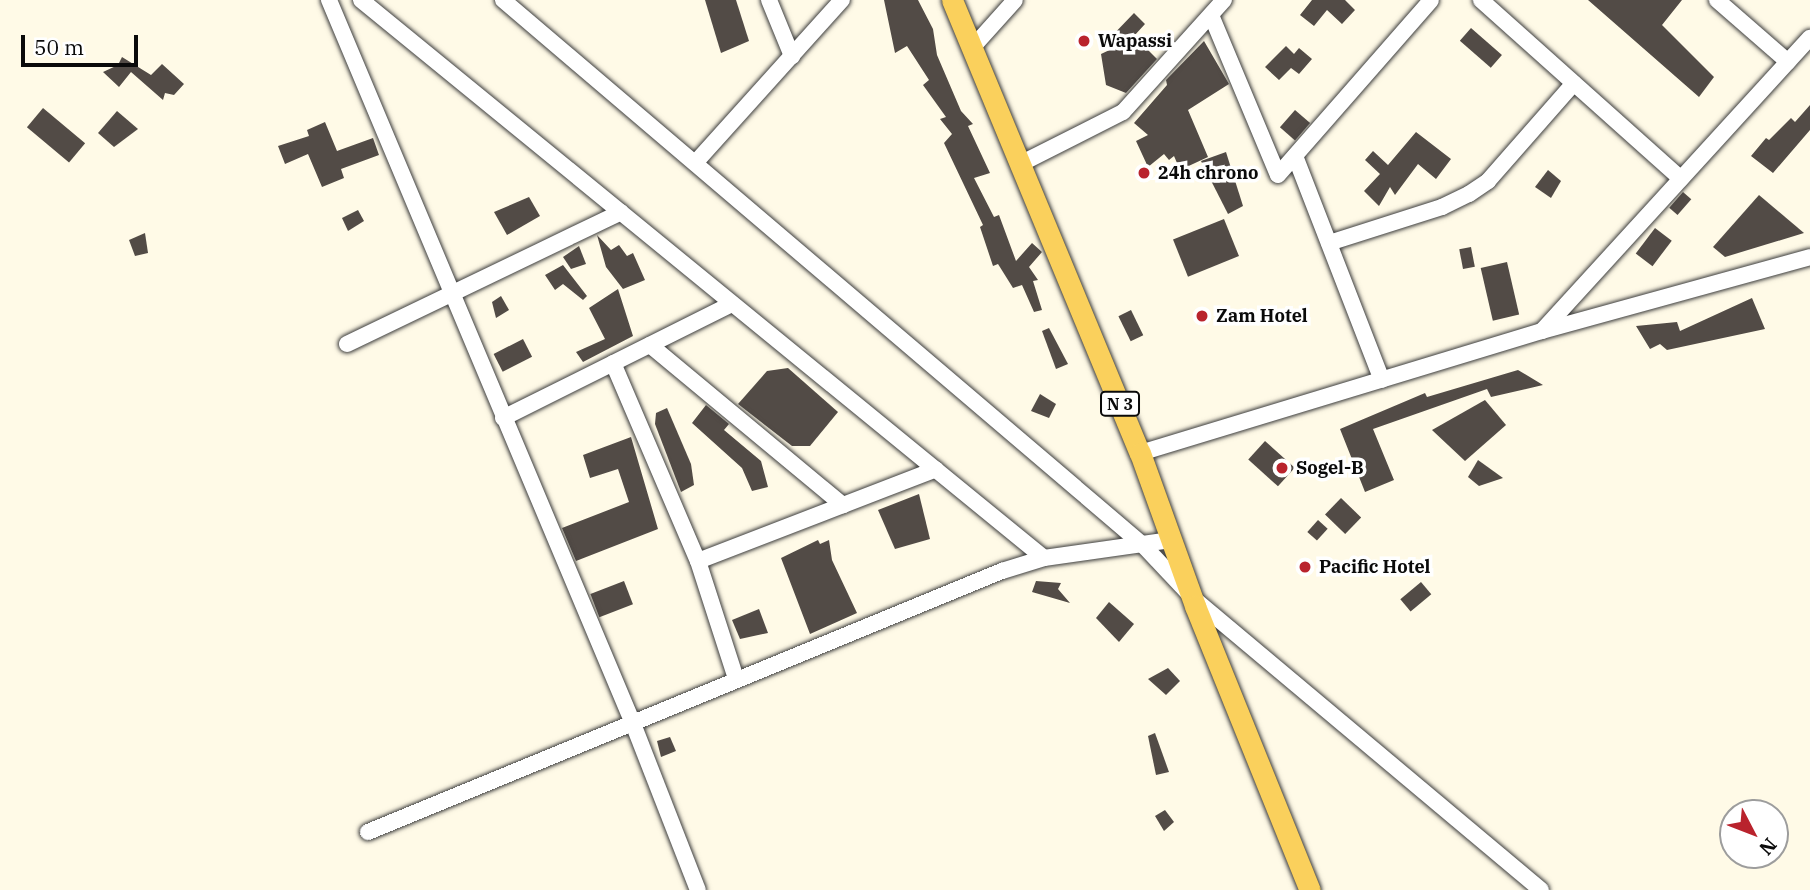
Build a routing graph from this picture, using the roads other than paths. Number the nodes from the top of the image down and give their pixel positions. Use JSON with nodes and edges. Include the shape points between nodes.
{"nodes":[{"id":1,"x":328,"y":0,"type":"edge"},
{"id":2,"x":361,"y":0,"type":"edge"},
{"id":3,"x":504,"y":0,"type":"edge"},
{"id":4,"x":769,"y":0,"type":"edge"},
{"id":5,"x":842,"y":0,"type":"edge"},
{"id":6,"x":952,"y":0,"type":"edge"},
{"id":7,"x":1015,"y":0,"type":"edge"},
{"id":8,"x":1224,"y":0,"type":"edge"},
{"id":9,"x":1431,"y":0,"type":"edge"},
{"id":10,"x":1481,"y":0,"type":"edge"},
{"id":11,"x":1717,"y":0,"type":"edge"},
{"id":12,"x":1211,"y":15,"type":"junction"},
{"id":13,"x":1810,"y":38,"type":"edge"},
{"id":14,"x":972,"y":48,"type":"junction"},
{"id":15,"x":792,"y":56,"type":"junction"},
{"id":16,"x":1788,"y":62,"type":"junction"},
{"id":17,"x":1574,"y":83,"type":"junction"},
{"id":18,"x":1295,"y":156,"type":"junction"},
{"id":19,"x":696,"y":162,"type":"junction"},
{"id":20,"x":1020,"y":164,"type":"junction"},
{"id":21,"x":1681,"y":179,"type":"junction"},
{"id":22,"x":621,"y":212,"type":"junction"},
{"id":23,"x":1329,"y":243,"type":"junction"},
{"id":24,"x":1810,"y":257,"type":"edge"},
{"id":25,"x":451,"y":295,"type":"junction"},
{"id":26,"x":732,"y":304,"type":"junction"},
{"id":27,"x":1542,"y":331,"type":"junction"},
{"id":28,"x":347,"y":344,"type":"dead end"},
{"id":29,"x":650,"y":345,"type":"junction"},
{"id":30,"x":613,"y":363,"type":"junction"},
{"id":31,"x":1381,"y":380,"type":"junction"},
{"id":32,"x":503,"y":418,"type":"junction"},
{"id":33,"x":1140,"y":453,"type":"junction"},
{"id":34,"x":936,"y":469,"type":"junction"},
{"id":35,"x":843,"y":505,"type":"junction"},
{"id":36,"x":1171,"y":540,"type":"junction"},
{"id":37,"x":1143,"y":545,"type":"junction"},
{"id":38,"x":1044,"y":558,"type":"junction"},
{"id":39,"x":698,"y":561,"type":"junction"},
{"id":40,"x":1193,"y":598,"type":"junction"},
{"id":41,"x":736,"y":679,"type":"junction"},
{"id":42,"x":632,"y":721,"type":"junction"},
{"id":43,"x":368,"y":832,"type":"dead end"},
{"id":44,"x":698,"y":890,"type":"edge"},
{"id":45,"x":1310,"y":890,"type":"edge"},
{"id":46,"x":1541,"y":890,"type":"edge"}],
"edges":[{"from":1,"to":25,"type":"street"},
{"from":2,"to":22,"type":"street"},
{"from":3,"to":19,"type":"street"},
{"from":4,"to":15,"type":"street"},
{"from":5,"to":15,"type":"street"},
{"from":6,"to":14,"type":"main road","number":"N 3"},
{"from":7,"to":14,"type":"street"},
{"from":8,"to":12,"type":"street"},
{"from":9,"to":18,"type":"street"},
{"from":10,"to":17,"type":"street"},
{"from":11,"to":16,"type":"street"},
{"from":12,"to":18,"type":"street","via":[[1279,175]]},
{"from":12,"to":20,"type":"street","via":[[1123,112]]},
{"from":13,"to":16,"type":"street"},
{"from":14,"to":20,"type":"main road","number":"N 3"},
{"from":15,"to":19,"type":"street"},
{"from":16,"to":21,"type":"street"},
{"from":17,"to":21,"type":"street"},
{"from":17,"to":23,"type":"street","via":[[1488,181],[1469,194]]},
{"from":18,"to":23,"type":"street"},
{"from":19,"to":37,"type":"street"},
{"from":20,"to":33,"type":"main road","number":"N 3"},
{"from":21,"to":27,"type":"street"},
{"from":22,"to":25,"type":"street"},
{"from":22,"to":26,"type":"street"},
{"from":23,"to":31,"type":"street"},
{"from":24,"to":27,"type":"street"},
{"from":25,"to":28,"type":"street"},
{"from":25,"to":32,"type":"street"},
{"from":26,"to":29,"type":"street"},
{"from":26,"to":34,"type":"street"},
{"from":27,"to":31,"type":"street"},
{"from":29,"to":30,"type":"street"},
{"from":29,"to":35,"type":"street"},
{"from":30,"to":32,"type":"street"},
{"from":30,"to":39,"type":"street"},
{"from":31,"to":33,"type":"street"},
{"from":32,"to":42,"type":"street"},
{"from":33,"to":36,"type":"main road","number":"N 3"},
{"from":34,"to":35,"type":"street"},
{"from":34,"to":38,"type":"street"},
{"from":35,"to":39,"type":"street"},
{"from":36,"to":37,"type":"street"},
{"from":36,"to":40,"type":"main road","number":"N 3"},
{"from":37,"to":38,"type":"street"},
{"from":37,"to":40,"type":"street"},
{"from":38,"to":41,"type":"street"},
{"from":39,"to":41,"type":"street"},
{"from":40,"to":45,"type":"main road","number":"N 3"},
{"from":40,"to":46,"type":"street"},
{"from":41,"to":42,"type":"street"},
{"from":42,"to":43,"type":"street"},
{"from":42,"to":44,"type":"street"}]}
